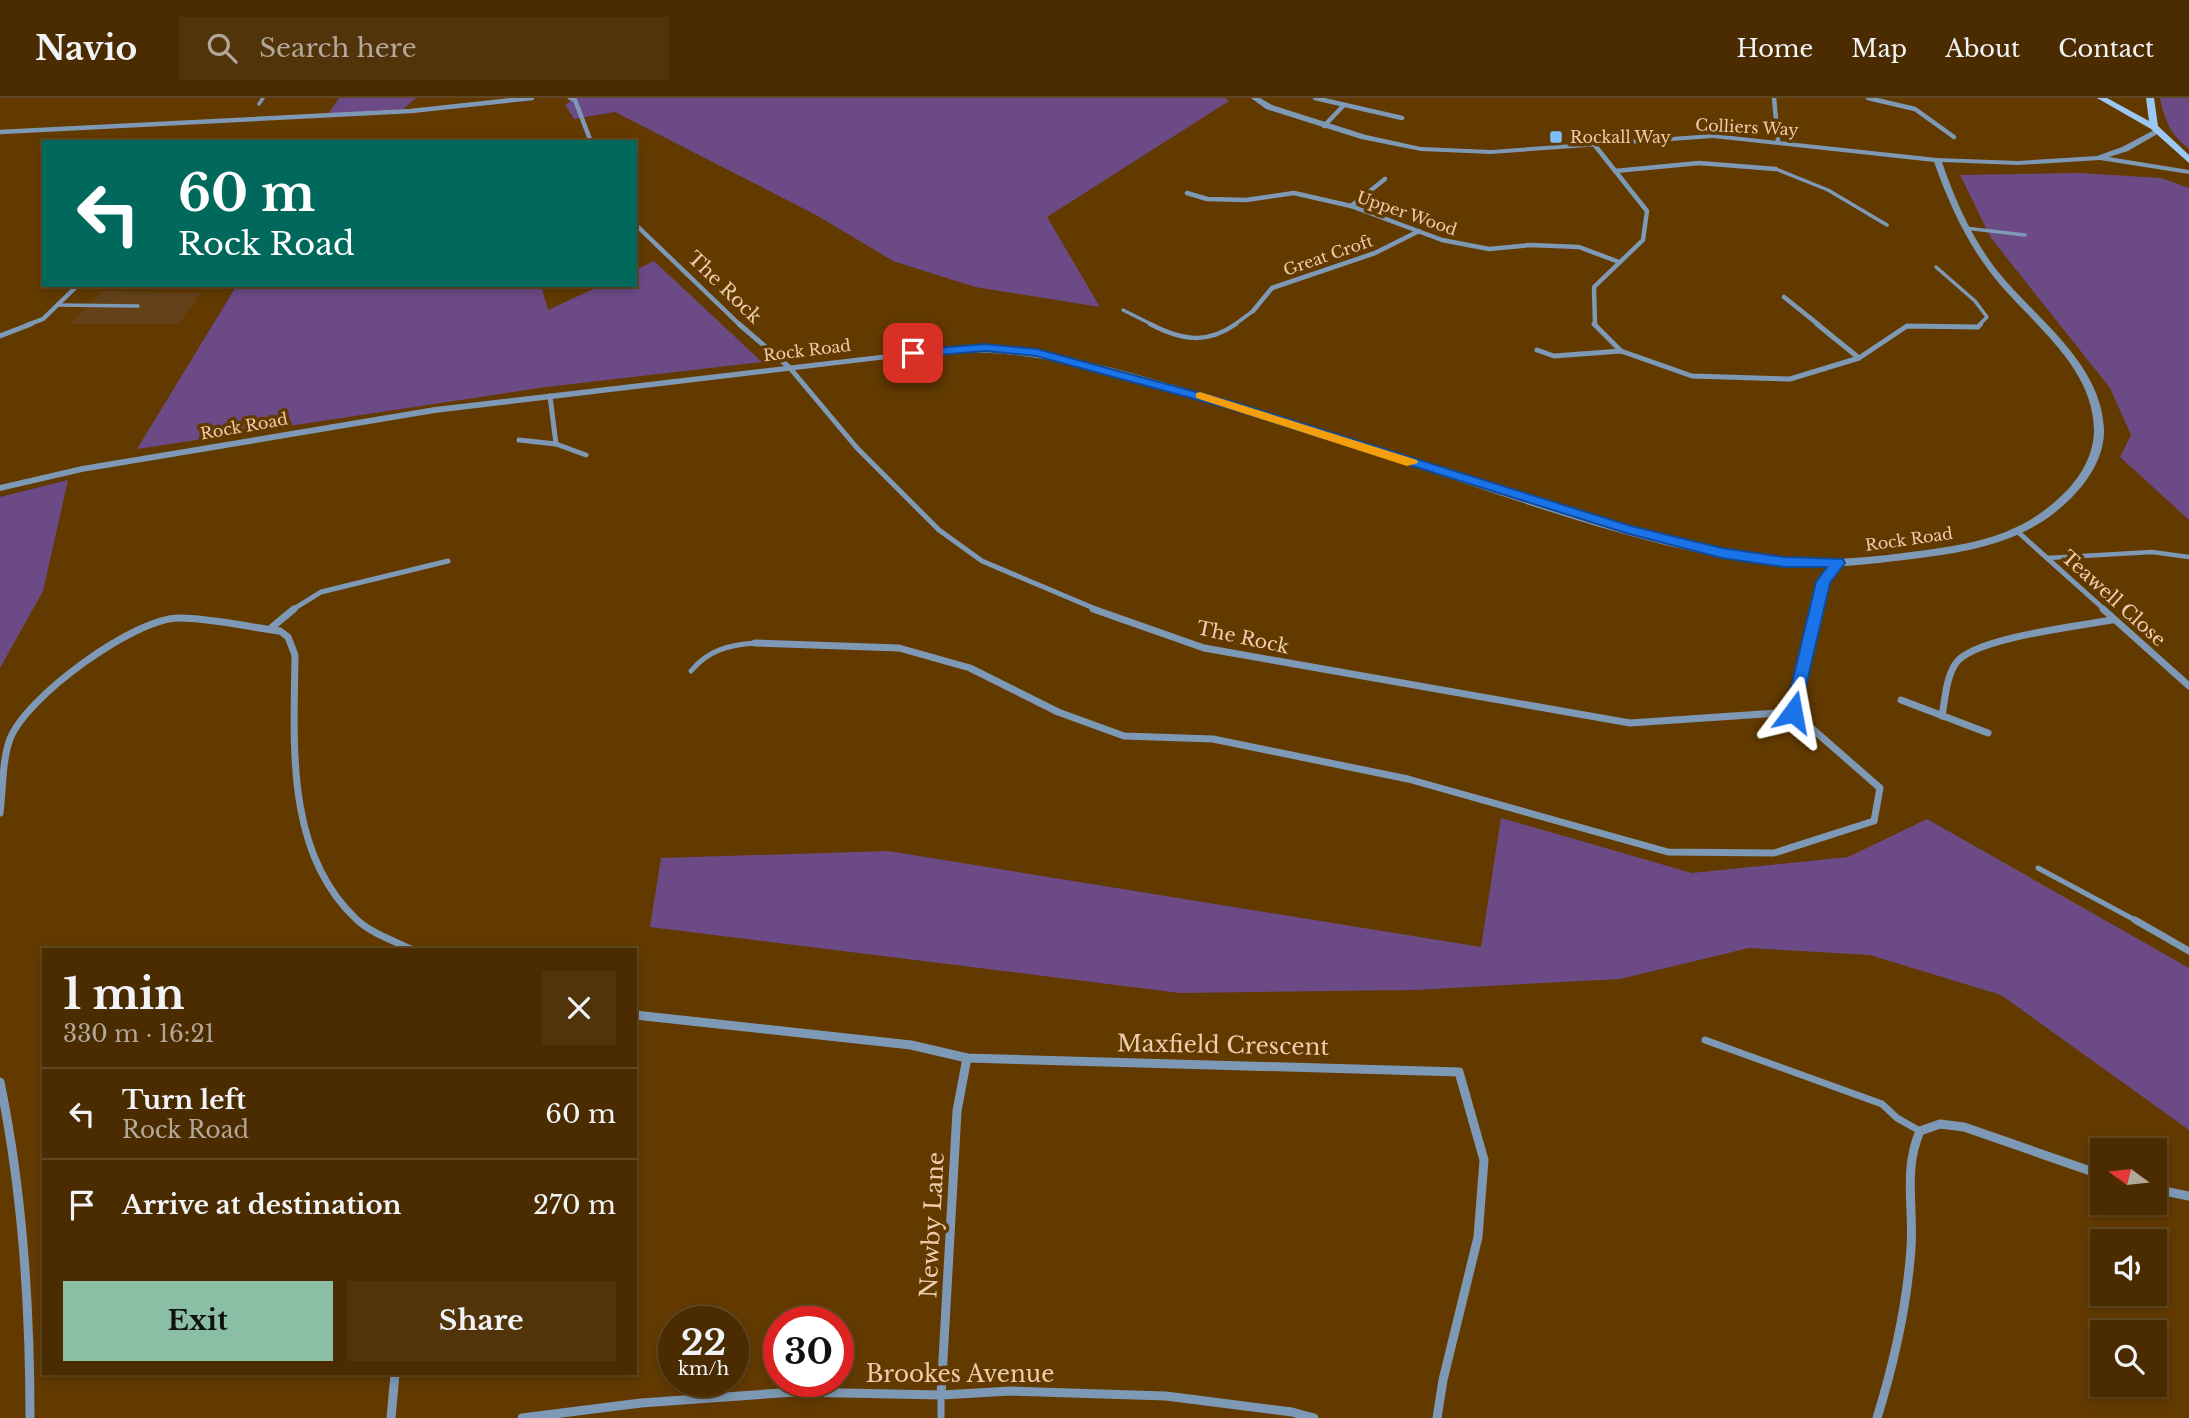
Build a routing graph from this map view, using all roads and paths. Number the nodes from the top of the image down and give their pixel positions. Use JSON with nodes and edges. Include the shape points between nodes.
{"nodes":[{"id":1,"x":263,"y":98,"type":"edge"},
{"id":2,"x":532,"y":98,"type":"edge"},
{"id":3,"x":570,"y":98,"type":"edge"},
{"id":4,"x":1255,"y":98,"type":"edge"},
{"id":5,"x":1315,"y":98,"type":"edge"},
{"id":6,"x":1774,"y":98,"type":"edge"},
{"id":7,"x":1868,"y":98,"type":"edge"},
{"id":8,"x":2101,"y":98,"type":"edge"},
{"id":9,"x":2150,"y":98,"type":"edge"},
{"id":10,"x":259,"y":104,"type":"dead end"},
{"id":11,"x":1344,"y":105,"type":"junction"},
{"id":12,"x":1402,"y":118,"type":"dead end"},
{"id":13,"x":1324,"y":126,"type":"junction"},
{"id":14,"x":2155,"y":129,"type":"junction"},
{"id":15,"x":0,"y":132,"type":"edge"},
{"id":16,"x":1954,"y":137,"type":"dead end"},
{"id":17,"x":590,"y":140,"type":"edge"},
{"id":18,"x":1778,"y":141,"type":"junction"},
{"id":19,"x":1593,"y":143,"type":"junction"},
{"id":20,"x":2098,"y":158,"type":"junction"},
{"id":21,"x":1937,"y":160,"type":"junction"},
{"id":22,"x":2189,"y":160,"type":"edge"},
{"id":23,"x":1776,"y":169,"type":"joint"},
{"id":24,"x":1615,"y":171,"type":"junction"},
{"id":25,"x":2189,"y":172,"type":"edge"},
{"id":26,"x":1385,"y":179,"type":"dead end"},
{"id":27,"x":1187,"y":192,"type":"dead end"},
{"id":28,"x":1351,"y":206,"type":"junction"},
{"id":29,"x":1887,"y":225,"type":"dead end"},
{"id":30,"x":637,"y":226,"type":"edge"},
{"id":31,"x":1965,"y":228,"type":"junction"},
{"id":32,"x":1419,"y":232,"type":"junction"},
{"id":33,"x":2025,"y":235,"type":"dead end"},
{"id":34,"x":1619,"y":262,"type":"junction"},
{"id":35,"x":1936,"y":267,"type":"dead end"},
{"id":36,"x":76,"y":287,"type":"edge"},
{"id":37,"x":1784,"y":297,"type":"dead end"},
{"id":38,"x":57,"y":305,"type":"junction"},
{"id":39,"x":138,"y":306,"type":"dead end"},
{"id":40,"x":1123,"y":310,"type":"dead end"},
{"id":41,"x":1253,"y":311,"type":"joint"},
{"id":42,"x":1978,"y":327,"type":"joint"},
{"id":43,"x":0,"y":336,"type":"edge"},
{"id":44,"x":1537,"y":349,"type":"dead end"},
{"id":45,"x":1621,"y":351,"type":"junction"},
{"id":46,"x":1859,"y":358,"type":"junction"},
{"id":47,"x":790,"y":368,"type":"junction"},
{"id":48,"x":550,"y":396,"type":"junction"},
{"id":49,"x":519,"y":440,"type":"dead end"},
{"id":50,"x":556,"y":444,"type":"junction"},
{"id":51,"x":586,"y":455,"type":"dead end"},
{"id":52,"x":0,"y":488,"type":"edge"},
{"id":53,"x":2018,"y":532,"type":"junction"},
{"id":54,"x":2189,"y":557,"type":"edge"},
{"id":55,"x":2047,"y":558,"type":"junction"},
{"id":56,"x":448,"y":561,"type":"dead end"},
{"id":57,"x":1838,"y":563,"type":"junction"},
{"id":58,"x":2112,"y":620,"type":"junction"},
{"id":59,"x":271,"y":628,"type":"junction"},
{"id":60,"x":755,"y":643,"type":"joint"},
{"id":61,"x":691,"y":671,"type":"dead end"},
{"id":62,"x":2189,"y":686,"type":"edge"},
{"id":63,"x":1901,"y":700,"type":"dead end"},
{"id":64,"x":1793,"y":712,"type":"junction"},
{"id":65,"x":1942,"y":716,"type":"junction"},
{"id":66,"x":1988,"y":733,"type":"dead end"},
{"id":67,"x":0,"y":813,"type":"edge"},
{"id":68,"x":2038,"y":868,"type":"dead end"},
{"id":69,"x":2135,"y":920,"type":"joint"},
{"id":70,"x":409,"y":948,"type":"edge"},
{"id":71,"x":2189,"y":951,"type":"edge"},
{"id":72,"x":637,"y":1015,"type":"edge"},
{"id":73,"x":1705,"y":1040,"type":"dead end"},
{"id":74,"x":967,"y":1058,"type":"junction"},
{"id":75,"x":0,"y":1082,"type":"edge"},
{"id":76,"x":1920,"y":1131,"type":"junction"},
{"id":77,"x":2090,"y":1171,"type":"edge"},
{"id":78,"x":2167,"y":1192,"type":"edge"},
{"id":79,"x":2189,"y":1196,"type":"edge"},
{"id":80,"x":395,"y":1375,"type":"edge"},
{"id":81,"x":941,"y":1395,"type":"junction"},
{"id":82,"x":30,"y":1418,"type":"edge"},
{"id":83,"x":391,"y":1418,"type":"edge"},
{"id":84,"x":522,"y":1418,"type":"edge"},
{"id":85,"x":941,"y":1418,"type":"edge"},
{"id":86,"x":1314,"y":1418,"type":"edge"},
{"id":87,"x":1437,"y":1418,"type":"edge"},
{"id":88,"x":1877,"y":1418,"type":"edge"}],
"edges":[{"from":1,"to":10,"type":"lane"},
{"from":2,"to":15,"type":"street","via":[[398,112]]},
{"from":3,"to":17,"type":"street","via":[[575,100]]},
{"from":4,"to":13,"type":"street","name":"Colliers Way"},
{"from":5,"to":11,"type":"street"},
{"from":6,"to":18,"type":"street"},
{"from":7,"to":16,"type":"street","via":[[1901,102],[1931,115]]},
{"from":8,"to":14,"type":"main road"},
{"from":9,"to":14,"type":"main road"},
{"from":11,"to":12,"type":"street"},
{"from":11,"to":13,"type":"street"},
{"from":13,"to":19,"type":"street","name":"Colliers Way","via":[[1421,149],[1491,152]]},
{"from":14,"to":20,"type":"street","name":"Colliers Way","via":[[2125,149]]},
{"from":14,"to":22,"type":"main road"},
{"from":18,"to":19,"type":"street","name":"Colliers Way","via":[[1713,136]]},
{"from":18,"to":21,"type":"street","name":"Colliers Way"},
{"from":19,"to":24,"type":"street"},
{"from":20,"to":21,"type":"street","name":"Colliers Way","via":[[1997,163]]},
{"from":20,"to":25,"type":"street"},
{"from":21,"to":31,"type":"street","name":"Rock Road"},
{"from":23,"to":24,"type":"street","via":[[1699,163]]},
{"from":23,"to":29,"type":"lane","via":[[1828,190]]},
{"from":24,"to":34,"type":"street","via":[[1647,211],[1643,240]]},
{"from":26,"to":28,"type":"street"},
{"from":27,"to":28,"type":"street","name":"Upper Wood","via":[[1206,199],[1246,200],[1294,193]]},
{"from":28,"to":32,"type":"street","name":"Upper Wood"},
{"from":30,"to":47,"type":"street","name":"The Rock"},
{"from":31,"to":33,"type":"lane"},
{"from":31,"to":53,"type":"street","name":"Rock Road","via":[[2004,284],[2078,369],[2097,411],[2099,438],[2083,478],[2052,511]]},
{"from":32,"to":34,"type":"street","name":"Upper Wood","via":[[1489,249],[1578,247]]},
{"from":32,"to":41,"type":"street","name":"Great Croft","via":[[1375,253],[1272,288]]},
{"from":34,"to":45,"type":"street","via":[[1594,287],[1593,323]]},
{"from":35,"to":42,"type":"lane","via":[[1987,317]]},
{"from":36,"to":38,"type":"street"},
{"from":37,"to":46,"type":"street"},
{"from":38,"to":39,"type":"lane"},
{"from":38,"to":43,"type":"street","via":[[43,319]]},
{"from":40,"to":41,"type":"lane","via":[[1166,331],[1209,339]]},
{"from":42,"to":46,"type":"street","via":[[1907,326]]},
{"from":44,"to":45,"type":"street","via":[[1554,356]]},
{"from":45,"to":46,"type":"street","via":[[1706,377],[1790,379]]},
{"from":47,"to":48,"type":"street","name":"Rock Road"},
{"from":47,"to":57,"type":"street","name":"Rock Road","via":[[950,349],[1037,352],[1221,402],[1613,526],[1722,553],[1784,562]]},
{"from":47,"to":64,"type":"street","name":"The Rock","via":[[857,448],[961,548],[1094,609],[1191,644],[1630,723]]},
{"from":48,"to":50,"type":"street"},
{"from":48,"to":52,"type":"street","name":"Rock Road","via":[[435,410],[95,467]]},
{"from":49,"to":50,"type":"street"},
{"from":50,"to":51,"type":"street"},
{"from":53,"to":55,"type":"street","name":"Teawell Close"},
{"from":53,"to":57,"type":"street","name":"Rock Road","via":[[1959,548]]},
{"from":54,"to":55,"type":"lane","via":[[2152,552]]},
{"from":55,"to":58,"type":"street","name":"Teawell Close"},
{"from":56,"to":59,"type":"street","via":[[321,592]]},
{"from":57,"to":64,"type":"street","via":[[1824,582]]},
{"from":58,"to":62,"type":"street","name":"Teawell Close"},
{"from":58,"to":65,"type":"street","via":[[1985,644],[1964,653],[1956,663]]},
{"from":59,"to":67,"type":"street","via":[[163,618],[126,635],[88,662],[16,727],[9,741]]},
{"from":59,"to":70,"type":"street","via":[[288,637],[295,654],[296,781],[310,851],[328,885],[358,921]]},
{"from":60,"to":61,"type":"lane","via":[[718,648]]},
{"from":60,"to":64,"type":"street","via":[[919,652],[970,668],[1058,712],[1124,736],[1213,739],[1408,779],[1668,852],[1774,853],[1874,821],[1880,788]]},
{"from":63,"to":65,"type":"street"},
{"from":65,"to":66,"type":"street"},
{"from":68,"to":69,"type":"lane"},
{"from":69,"to":71,"type":"street"},
{"from":72,"to":74,"type":"street","name":"Maxfield Crescent","via":[[911,1045]]},
{"from":73,"to":76,"type":"lane","via":[[1882,1104]]},
{"from":74,"to":81,"type":"street","name":"Newby Lane","via":[[957,1111]]},
{"from":74,"to":87,"type":"street","name":"Maxfield Crescent","via":[[1459,1072],[1483,1160],[1478,1237]]},
{"from":75,"to":82,"type":"street","via":[[16,1160],[30,1322]]},
{"from":76,"to":77,"type":"street","via":[[1940,1124],[1964,1127]]},
{"from":76,"to":88,"type":"street","via":[[1912,1143],[1911,1245],[1902,1315],[1894,1366]]},
{"from":78,"to":79,"type":"street"},
{"from":80,"to":83,"type":"street"},
{"from":81,"to":84,"type":"street","name":"Brookes Avenue","via":[[795,1392],[641,1403]]},
{"from":81,"to":85,"type":"lane"},
{"from":81,"to":86,"type":"street","name":"Brookes Avenue","via":[[1012,1391],[1166,1396]]}]}
